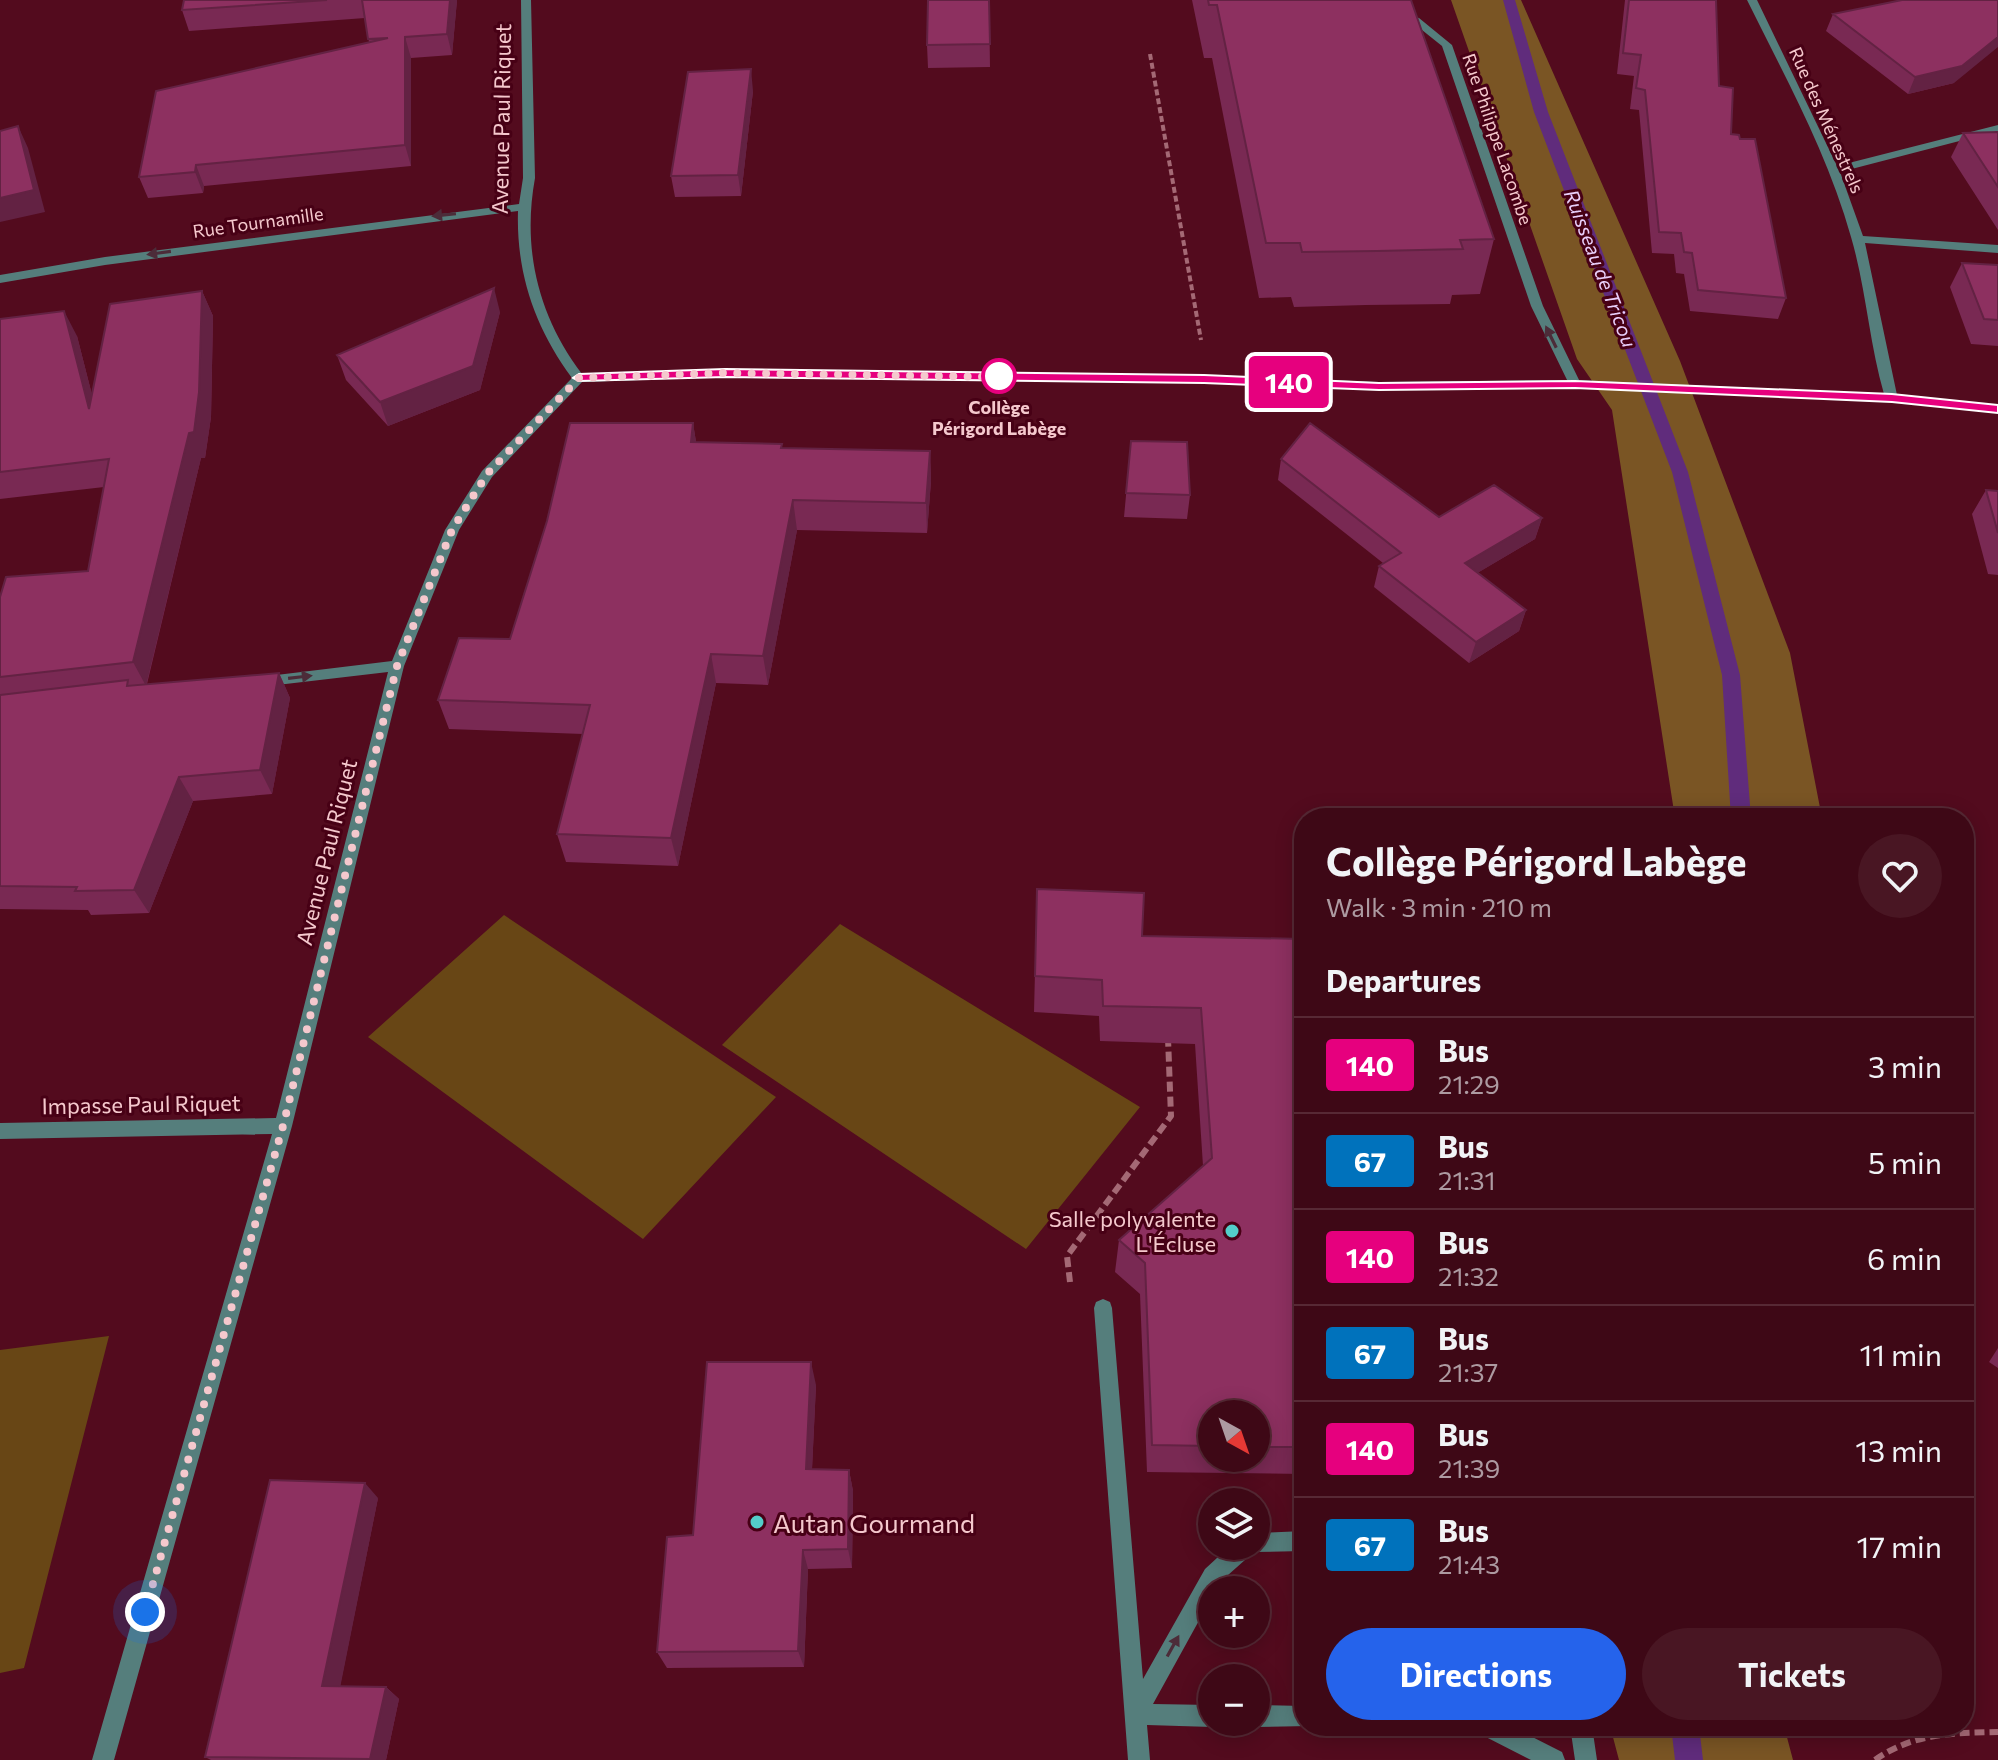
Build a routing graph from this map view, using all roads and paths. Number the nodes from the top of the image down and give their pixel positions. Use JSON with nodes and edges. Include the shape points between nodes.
{"nodes":[{"id":1,"x":526,"y":0,"type":"edge"},
{"id":2,"x":1752,"y":0,"type":"edge"},
{"id":3,"x":1390,"y":14,"type":"edge"},
{"id":4,"x":1150,"y":54,"type":"dead end"},
{"id":5,"x":1998,"y":128,"type":"edge"},
{"id":6,"x":1835,"y":170,"type":"junction"},
{"id":7,"x":522,"y":207,"type":"junction"},
{"id":8,"x":1858,"y":239,"type":"junction"},
{"id":9,"x":1998,"y":249,"type":"edge"},
{"id":10,"x":0,"y":279,"type":"edge"},
{"id":11,"x":1202,"y":343,"type":"dead end"},
{"id":12,"x":579,"y":378,"type":"junction"},
{"id":13,"x":1575,"y":384,"type":"junction"},
{"id":14,"x":1892,"y":398,"type":"junction"},
{"id":15,"x":1998,"y":409,"type":"edge"},
{"id":16,"x":397,"y":666,"type":"junction"},
{"id":17,"x":248,"y":683,"type":"edge"},
{"id":18,"x":1168,"y":1024,"type":"edge"},
{"id":19,"x":283,"y":1126,"type":"junction"},
{"id":20,"x":0,"y":1131,"type":"edge"},
{"id":21,"x":1071,"y":1294,"type":"dead end"},
{"id":22,"x":1103,"y":1308,"type":"dead end"},
{"id":23,"x":1294,"y":1541,"type":"edge"},
{"id":24,"x":1270,"y":1542,"type":"edge"},
{"id":25,"x":1230,"y":1560,"type":"edge"},
{"id":26,"x":1135,"y":1714,"type":"junction"},
{"id":27,"x":1198,"y":1716,"type":"edge"},
{"id":28,"x":1270,"y":1716,"type":"edge"},
{"id":29,"x":1294,"y":1717,"type":"edge"},
{"id":30,"x":1974,"y":1732,"type":"edge"},
{"id":31,"x":1998,"y":1732,"type":"edge"},
{"id":32,"x":1507,"y":1736,"type":"edge"},
{"id":33,"x":1582,"y":1736,"type":"edge"},
{"id":34,"x":1925,"y":1736,"type":"edge"},
{"id":35,"x":103,"y":1760,"type":"edge"},
{"id":36,"x":1139,"y":1760,"type":"edge"},
{"id":37,"x":1554,"y":1760,"type":"edge"},
{"id":38,"x":1586,"y":1760,"type":"edge"},
{"id":39,"x":1875,"y":1760,"type":"edge"}],
"edges":[{"from":1,"to":7,"type":"street","name":"Avenue Paul Riquet","via":[[529,178]]},
{"from":2,"to":6,"type":"street","name":"Rue des Ménestrels"},
{"from":13,"to":3,"type":"street","name":"Rue Philippe Lacombe","one_way":true,"via":[[1537,306],[1447,45],[1415,20]]},
{"from":4,"to":11,"type":"path"},
{"from":5,"to":6,"type":"street"},
{"from":6,"to":8,"type":"street","name":"Rue des Ménestrels"},
{"from":7,"to":10,"type":"street","name":"Rue Tournamille","one_way":true,"via":[[120,258]]},
{"from":7,"to":12,"type":"street","name":"Avenue Paul Riquet","via":[[539,311],[561,357]]},
{"from":8,"to":9,"type":"street"},
{"from":8,"to":14,"type":"street","name":"Rue des Ménestrels","via":[[1880,364]]},
{"from":12,"to":13,"type":"street","via":[[725,373],[1379,386]]},
{"from":12,"to":16,"type":"street","name":"Avenue Paul Riquet","via":[[487,474],[430,578]]},
{"from":13,"to":14,"type":"street"},
{"from":14,"to":15,"type":"street"},
{"from":17,"to":16,"type":"street","one_way":true},
{"from":16,"to":19,"type":"street","name":"Avenue Paul Riquet"},
{"from":18,"to":21,"type":"path","via":[[1171,1116],[1067,1256]]},
{"from":19,"to":20,"type":"street","name":"Impasse Paul Riquet"},
{"from":19,"to":35,"type":"street","name":"Avenue Paul Riquet"},
{"from":22,"to":26,"type":"street"},
{"from":23,"to":24,"type":"street"},
{"from":26,"to":25,"type":"street","one_way":true,"via":[[1212,1576]]},
{"from":26,"to":27,"type":"street"},
{"from":26,"to":36,"type":"street"},
{"from":28,"to":29,"type":"street"},
{"from":30,"to":31,"type":"path"},
{"from":32,"to":37,"type":"street"},
{"from":33,"to":38,"type":"street"},
{"from":34,"to":39,"type":"path"}]}
